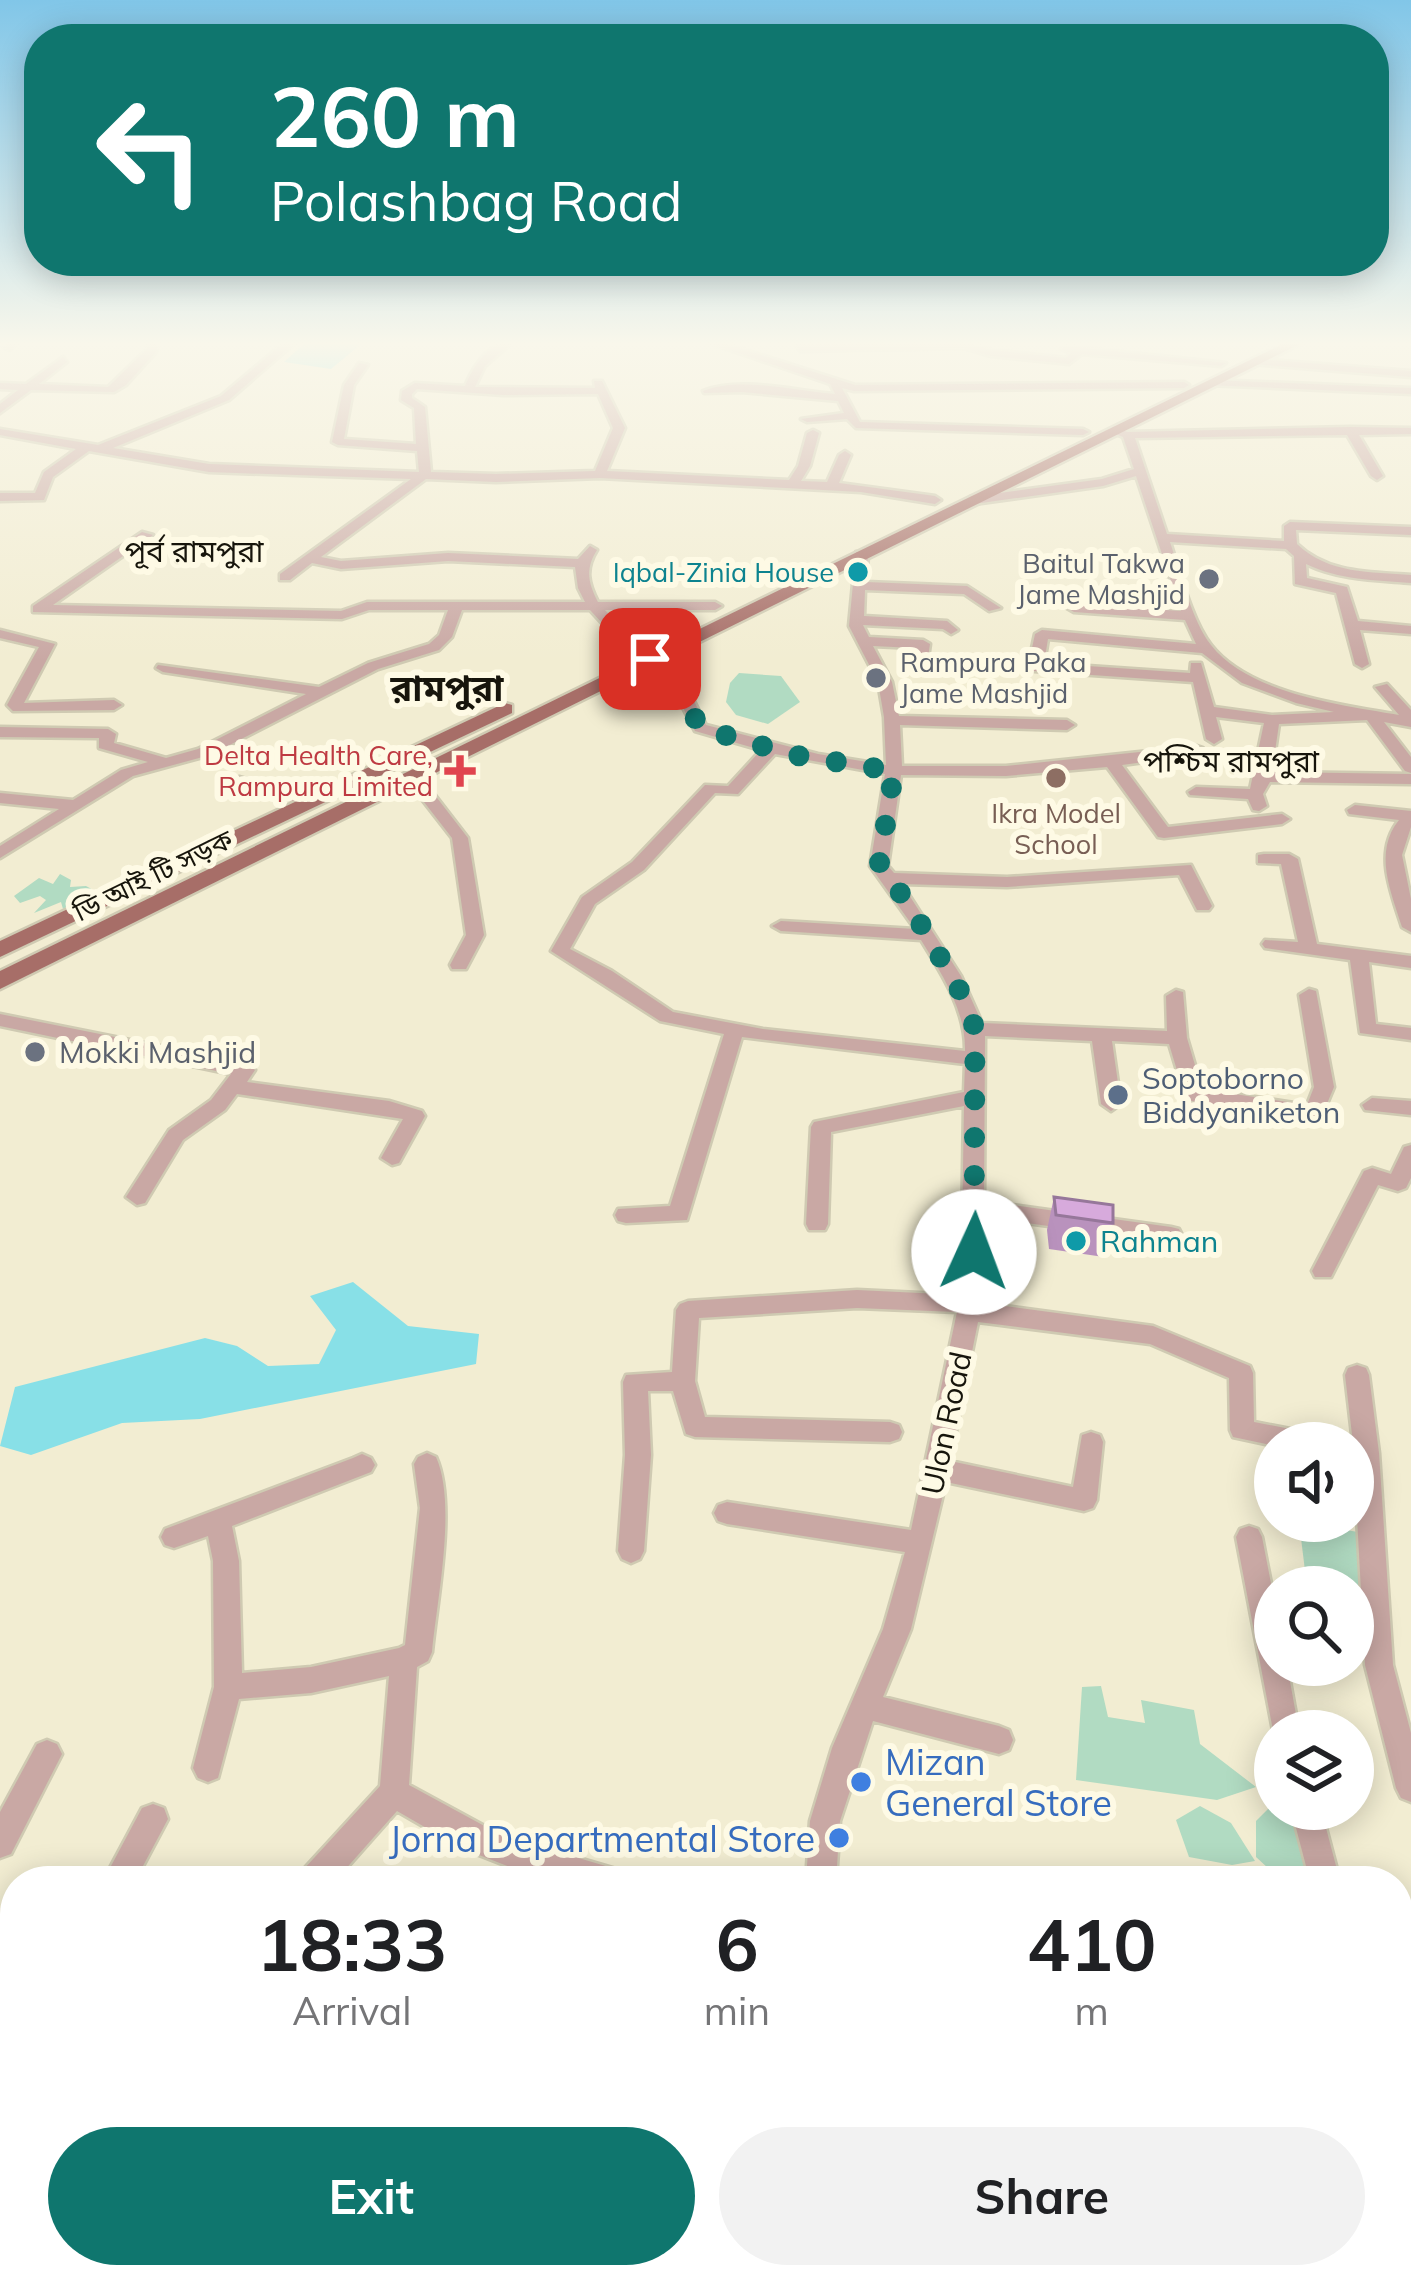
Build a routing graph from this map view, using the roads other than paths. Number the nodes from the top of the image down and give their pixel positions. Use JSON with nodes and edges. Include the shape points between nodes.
{"nodes":[{"id":1,"x":84,"y":448,"type":"edge"},
{"id":2,"x":94,"y":448,"type":"edge"},
{"id":3,"x":419,"y":448,"type":"edge"},
{"id":4,"x":422,"y":448,"type":"joint"},
{"id":5,"x":611,"y":448,"type":"edge"},
{"id":6,"x":807,"y":448,"type":"edge"},
{"id":7,"x":1066,"y":448,"type":"edge"},
{"id":8,"x":1075,"y":448,"type":"edge"},
{"id":9,"x":1122,"y":448,"type":"edge"},
{"id":10,"x":1360,"y":448,"type":"edge"},
{"id":11,"x":91,"y":449,"type":"junction"},
{"id":12,"x":844,"y":455,"type":"dead end"},
{"id":13,"x":1141,"y":471,"type":"junction"},
{"id":14,"x":425,"y":474,"type":"junction"},
{"id":15,"x":600,"y":474,"type":"junction"},
{"id":16,"x":1377,"y":476,"type":"dead end"},
{"id":17,"x":792,"y":485,"type":"junction"},
{"id":18,"x":831,"y":487,"type":"junction"},
{"id":19,"x":7,"y":498,"type":"edge"},
{"id":20,"x":935,"y":500,"type":"junction"},
{"id":21,"x":974,"y":500,"type":"junction"},
{"id":22,"x":0,"y":517,"type":"edge"},
{"id":23,"x":1411,"y":531,"type":"edge"},
{"id":24,"x":147,"y":535,"type":"dead end"},
{"id":25,"x":1166,"y":538,"type":"junction"},
{"id":26,"x":1295,"y":551,"type":"junction"},
{"id":27,"x":861,"y":555,"type":"junction"},
{"id":28,"x":311,"y":559,"type":"junction"},
{"id":29,"x":285,"y":577,"type":"dead end"},
{"id":30,"x":1411,"y":579,"type":"edge"},
{"id":31,"x":860,"y":586,"type":"junction"},
{"id":32,"x":591,"y":604,"type":"junction"},
{"id":33,"x":715,"y":606,"type":"junction"},
{"id":34,"x":456,"y":608,"type":"junction"},
{"id":35,"x":994,"y":608,"type":"dead end"},
{"id":36,"x":1074,"y":608,"type":"dead end"},
{"id":37,"x":1190,"y":616,"type":"junction"},
{"id":38,"x":1350,"y":625,"type":"junction"},
{"id":39,"x":859,"y":630,"type":"junction"},
{"id":40,"x":951,"y":630,"type":"dead end"},
{"id":41,"x":1411,"y":630,"type":"edge"},
{"id":42,"x":0,"y":634,"type":"edge"},
{"id":43,"x":1204,"y":649,"type":"junction"},
{"id":44,"x":641,"y":653,"type":"junction"},
{"id":45,"x":921,"y":658,"type":"dead end"},
{"id":46,"x":607,"y":660,"type":"junction"},
{"id":47,"x":960,"y":662,"type":"dead end"},
{"id":48,"x":1363,"y":664,"type":"dead end"},
{"id":49,"x":1036,"y":665,"type":"junction"},
{"id":50,"x":163,"y":668,"type":"dead end"},
{"id":51,"x":628,"y":670,"type":"junction"},
{"id":52,"x":1197,"y":678,"type":"junction"},
{"id":53,"x":1382,"y":687,"type":"dead end"},
{"id":54,"x":320,"y":692,"type":"junction"},
{"id":55,"x":114,"y":705,"type":"dead end"},
{"id":56,"x":1208,"y":710,"type":"junction"},
{"id":57,"x":1371,"y":715,"type":"junction"},
{"id":58,"x":892,"y":720,"type":"junction"},
{"id":59,"x":1272,"y":720,"type":"junction"},
{"id":60,"x":1411,"y":721,"type":"edge"},
{"id":61,"x":1067,"y":725,"type":"dead end"},
{"id":62,"x":0,"y":732,"type":"edge"},
{"id":63,"x":1214,"y":739,"type":"dead end"},
{"id":64,"x":771,"y":748,"type":"junction"},
{"id":65,"x":1197,"y":751,"type":"dead end"},
{"id":66,"x":1111,"y":761,"type":"junction"},
{"id":67,"x":161,"y":762,"type":"junction"},
{"id":68,"x":1411,"y":768,"type":"edge"},
{"id":69,"x":894,"y":771,"type":"junction"},
{"id":70,"x":411,"y":775,"type":"junction"},
{"id":71,"x":1411,"y":779,"type":"edge"},
{"id":72,"x":239,"y":782,"type":"dead end"},
{"id":73,"x":1196,"y":792,"type":"dead end"},
{"id":74,"x":1259,"y":792,"type":"junction"},
{"id":75,"x":0,"y":798,"type":"edge"},
{"id":76,"x":309,"y":800,"type":"junction"},
{"id":77,"x":74,"y":805,"type":"junction"},
{"id":78,"x":1355,"y":810,"type":"dead end"},
{"id":79,"x":1411,"y":816,"type":"edge"},
{"id":80,"x":1282,"y":819,"type":"dead end"},
{"id":81,"x":0,"y":853,"type":"edge"},
{"id":82,"x":1264,"y":860,"type":"dead end"},
{"id":83,"x":1403,"y":877,"type":"edge"},
{"id":84,"x":886,"y":878,"type":"junction"},
{"id":85,"x":1203,"y":906,"type":"dead end"},
{"id":86,"x":781,"y":926,"type":"dead end"},
{"id":87,"x":1411,"y":927,"type":"edge"},
{"id":88,"x":926,"y":934,"type":"junction"},
{"id":89,"x":1271,"y":944,"type":"dead end"},
{"id":90,"x":1308,"y":947,"type":"junction"},
{"id":91,"x":0,"y":950,"type":"edge"},
{"id":92,"x":1360,"y":955,"type":"junction"},
{"id":93,"x":1411,"y":962,"type":"edge"},
{"id":94,"x":459,"y":965,"type":"dead end"},
{"id":95,"x":0,"y":981,"type":"edge"},
{"id":96,"x":1309,"y":994,"type":"dead end"},
{"id":97,"x":1176,"y":996,"type":"dead end"},
{"id":98,"x":0,"y":1020,"type":"edge"},
{"id":99,"x":736,"y":1029,"type":"junction"},
{"id":100,"x":975,"y":1029,"type":"junction"},
{"id":101,"x":1410,"y":1034,"type":"edge"},
{"id":102,"x":1101,"y":1035,"type":"junction"},
{"id":103,"x":1177,"y":1038,"type":"junction"},
{"id":104,"x":977,"y":1059,"type":"junction"},
{"id":105,"x":234,"y":1088,"type":"junction"},
{"id":106,"x":976,"y":1097,"type":"junction"},
{"id":107,"x":1111,"y":1104,"type":"dead end"},
{"id":108,"x":1372,"y":1105,"type":"dead end"},
{"id":109,"x":1411,"y":1108,"type":"edge"},
{"id":110,"x":1411,"y":1152,"type":"edge"},
{"id":111,"x":392,"y":1159,"type":"dead end"},
{"id":112,"x":137,"y":1197,"type":"dead end"},
{"id":113,"x":975,"y":1208,"type":"junction"},
{"id":114,"x":626,"y":1214,"type":"dead end"},
{"id":115,"x":817,"y":1224,"type":"dead end"},
{"id":116,"x":1171,"y":1235,"type":"dead end"},
{"id":117,"x":1322,"y":1271,"type":"dead end"},
{"id":118,"x":970,"y":1308,"type":"junction"},
{"id":119,"x":1357,"y":1375,"type":"dead end"},
{"id":120,"x":683,"y":1381,"type":"junction"},
{"id":121,"x":1359,"y":1422,"type":"edge"},
{"id":122,"x":890,"y":1432,"type":"dead end"},
{"id":123,"x":1254,"y":1432,"type":"edge"},
{"id":124,"x":1091,"y":1442,"type":"dead end"},
{"id":125,"x":427,"y":1464,"type":"dead end"},
{"id":126,"x":362,"y":1465,"type":"dead end"},
{"id":127,"x":936,"y":1468,"type":"junction"},
{"id":128,"x":728,"y":1514,"type":"dead end"},
{"id":129,"x":218,"y":1522,"type":"junction"},
{"id":130,"x":174,"y":1537,"type":"dead end"},
{"id":131,"x":1250,"y":1537,"type":"dead end"},
{"id":132,"x":1368,"y":1542,"type":"edge"},
{"id":133,"x":921,"y":1543,"type":"junction"},
{"id":134,"x":631,"y":1552,"type":"dead end"},
{"id":135,"x":404,"y":1660,"type":"junction"},
{"id":136,"x":228,"y":1687,"type":"junction"},
{"id":137,"x":867,"y":1706,"type":"junction"},
{"id":138,"x":1281,"y":1710,"type":"edge"},
{"id":139,"x":999,"y":1740,"type":"dead end"},
{"id":140,"x":46,"y":1754,"type":"dead end"},
{"id":141,"x":208,"y":1768,"type":"dead end"},
{"id":142,"x":1411,"y":1788,"type":"edge"},
{"id":143,"x":394,"y":1792,"type":"junction"},
{"id":144,"x":153,"y":1819,"type":"dead end"},
{"id":145,"x":1312,"y":1830,"type":"edge"},
{"id":146,"x":0,"y":1843,"type":"edge"},
{"id":147,"x":126,"y":1866,"type":"edge"},
{"id":148,"x":327,"y":1866,"type":"edge"},
{"id":149,"x":529,"y":1866,"type":"edge"},
{"id":150,"x":822,"y":1866,"type":"edge"},
{"id":151,"x":1321,"y":1866,"type":"edge"}],
"edges":[{"from":1,"to":11,"type":"street"},
{"from":2,"to":11,"type":"street"},
{"from":3,"to":4,"type":"street"},
{"from":4,"to":14,"type":"street"},
{"from":5,"to":15,"type":"street"},
{"from":6,"to":17,"type":"street"},
{"from":7,"to":20,"type":"main road","name":"ডি আই টি সড়ক"},
{"from":8,"to":21,"type":"main road","name":"ডি আই টি সড়ক"},
{"from":9,"to":13,"type":"street"},
{"from":10,"to":16,"type":"street"},
{"from":11,"to":14,"type":"street","via":[[208,469]]},
{"from":11,"to":19,"type":"street","via":[[48,475],[40,497]]},
{"from":12,"to":18,"type":"street"},
{"from":13,"to":21,"type":"street"},
{"from":13,"to":25,"type":"street"},
{"from":14,"to":15,"type":"street"},
{"from":14,"to":28,"type":"street"},
{"from":15,"to":17,"type":"street"},
{"from":17,"to":18,"type":"street"},
{"from":18,"to":20,"type":"street"},
{"from":19,"to":22,"type":"street"},
{"from":20,"to":33,"type":"main road","name":"ডি আই টি সড়ক"},
{"from":21,"to":27,"type":"main road","name":"ডি আই টি সড়ক"},
{"from":23,"to":26,"type":"street","via":[[1290,526]]},
{"from":24,"to":34,"type":"street","via":[[38,609],[342,615],[367,606]]},
{"from":25,"to":26,"type":"street"},
{"from":25,"to":37,"type":"street"},
{"from":26,"to":30,"type":"street","via":[[1329,570]]},
{"from":26,"to":38,"type":"street","via":[[1302,583],[1342,590]]},
{"from":27,"to":31,"type":"street"},
{"from":27,"to":44,"type":"main road","name":"ডি আই টি সড়ক"},
{"from":28,"to":29,"type":"street"},
{"from":28,"to":32,"type":"street","via":[[333,565],[586,556],[582,581]]},
{"from":31,"to":35,"type":"street","via":[[967,590]]},
{"from":31,"to":39,"type":"street"},
{"from":32,"to":33,"type":"street"},
{"from":32,"to":34,"type":"street"},
{"from":32,"to":44,"type":"street"},
{"from":33,"to":44,"type":"main road","name":"ডি আই টি সড়ক"},
{"from":34,"to":54,"type":"street","via":[[434,647]]},
{"from":36,"to":37,"type":"street"},
{"from":37,"to":43,"type":"street"},
{"from":38,"to":41,"type":"street"},
{"from":38,"to":48,"type":"street"},
{"from":39,"to":40,"type":"street"},
{"from":39,"to":45,"type":"street","via":[[923,644]]},
{"from":39,"to":58,"type":"street","via":[[891,698]]},
{"from":42,"to":55,"type":"street","via":[[48,644],[18,708]]},
{"from":43,"to":49,"type":"street","via":[[1042,634]]},
{"from":43,"to":52,"type":"street","via":[[1195,652]]},
{"from":43,"to":57,"type":"street","via":[[1266,687]]},
{"from":44,"to":46,"type":"main road","name":"ডি আই টি সড়ক"},
{"from":44,"to":51,"type":"main road","name":"ডি আই টি সড়ক"},
{"from":44,"to":64,"type":"street","via":[[682,692],[695,725]]},
{"from":46,"to":51,"type":"main road"},
{"from":46,"to":76,"type":"main road","name":"ডি আই টি সড়ক"},
{"from":47,"to":49,"type":"street"},
{"from":49,"to":52,"type":"street"},
{"from":50,"to":54,"type":"street"},
{"from":51,"to":70,"type":"main road","name":"ডি আই টি সড়ক"},
{"from":52,"to":56,"type":"street"},
{"from":53,"to":60,"type":"street"},
{"from":54,"to":67,"type":"street","via":[[219,745]]},
{"from":56,"to":59,"type":"street"},
{"from":56,"to":63,"type":"street"},
{"from":57,"to":59,"type":"street"},
{"from":57,"to":60,"type":"street"},
{"from":57,"to":68,"type":"street"},
{"from":58,"to":61,"type":"street"},
{"from":58,"to":69,"type":"street"},
{"from":59,"to":74,"type":"street"},
{"from":62,"to":67,"type":"street","via":[[108,734],[105,745]]},
{"from":64,"to":69,"type":"street"},
{"from":64,"to":99,"type":"street","via":[[732,791],[710,788],[638,866],[588,902],[560,951],[667,1017]]},
{"from":65,"to":66,"type":"street"},
{"from":66,"to":69,"type":"street"},
{"from":66,"to":80,"type":"street","via":[[1164,832]]},
{"from":67,"to":77,"type":"street"},
{"from":69,"to":84,"type":"street","via":[[879,858]]},
{"from":70,"to":94,"type":"street","via":[[460,838],[475,935]]},
{"from":70,"to":95,"type":"main road","name":"ডি আই টি সড়ক"},
{"from":71,"to":74,"type":"street"},
{"from":72,"to":76,"type":"street"},
{"from":73,"to":74,"type":"street"},
{"from":75,"to":77,"type":"street"},
{"from":76,"to":91,"type":"main road","name":"ডি আই টি সড়ক"},
{"from":77,"to":81,"type":"street"},
{"from":78,"to":79,"type":"street"},
{"from":79,"to":83,"type":"street","via":[[1396,840]]},
{"from":82,"to":90,"type":"street","via":[[1289,859]]},
{"from":83,"to":87,"type":"street"},
{"from":84,"to":85,"type":"street","via":[[1007,882],[1185,869]]},
{"from":84,"to":88,"type":"street","name":"Ulon Road"},
{"from":86,"to":88,"type":"street"},
{"from":88,"to":100,"type":"street","name":"Ulon Road"},
{"from":89,"to":90,"type":"street"},
{"from":90,"to":92,"type":"street"},
{"from":92,"to":93,"type":"street"},
{"from":92,"to":101,"type":"street","via":[[1367,1029]]},
{"from":96,"to":103,"type":"street","via":[[1324,1087],[1314,1113],[1192,1095]]},
{"from":97,"to":103,"type":"street"},
{"from":98,"to":105,"type":"street","via":[[245,1070]]},
{"from":99,"to":104,"type":"street"},
{"from":99,"to":114,"type":"street","via":[[679,1214]]},
{"from":100,"to":102,"type":"street"},
{"from":100,"to":104,"type":"street","name":"Ulon Road"},
{"from":102,"to":103,"type":"street"},
{"from":102,"to":107,"type":"street"},
{"from":104,"to":106,"type":"street","name":"Ulon Road"},
{"from":105,"to":111,"type":"street","via":[[415,1116]]},
{"from":105,"to":112,"type":"street","via":[[176,1135]]},
{"from":106,"to":113,"type":"street","name":"Ulon Road"},
{"from":106,"to":115,"type":"street","via":[[821,1127]]},
{"from":108,"to":109,"type":"street"},
{"from":110,"to":117,"type":"street","via":[[1398,1183],[1372,1176]]},
{"from":113,"to":116,"type":"street"},
{"from":113,"to":118,"type":"street","name":"Ulon Road"},
{"from":118,"to":120,"type":"street","via":[[856,1299],[688,1310]]},
{"from":118,"to":123,"type":"street","via":[[1173,1340],[1241,1373],[1242,1430]]},
{"from":118,"to":127,"type":"street","name":"Ulon Road"},
{"from":119,"to":121,"type":"street"},
{"from":120,"to":122,"type":"street","via":[[694,1427]]},
{"from":120,"to":134,"type":"street","via":[[634,1382]]},
{"from":124,"to":127,"type":"street","via":[[1084,1500]]},
{"from":125,"to":135,"type":"street","via":[[433,1508],[418,1652]]},
{"from":126,"to":129,"type":"street"},
{"from":127,"to":133,"type":"street","name":"Ulon Road"},
{"from":128,"to":133,"type":"street"},
{"from":129,"to":130,"type":"street"},
{"from":129,"to":136,"type":"street"},
{"from":131,"to":138,"type":"street"},
{"from":132,"to":142,"type":"street","via":[[1379,1665]]},
{"from":133,"to":137,"type":"street","name":"Ulon Road"},
{"from":135,"to":136,"type":"street"},
{"from":135,"to":143,"type":"street"},
{"from":136,"to":141,"type":"street"},
{"from":137,"to":139,"type":"street"},
{"from":137,"to":150,"type":"street","name":"Ulon Road","via":[[825,1821]]},
{"from":140,"to":146,"type":"street"},
{"from":143,"to":148,"type":"street"},
{"from":143,"to":149,"type":"street"},
{"from":144,"to":147,"type":"street"},
{"from":145,"to":151,"type":"street"}]}
